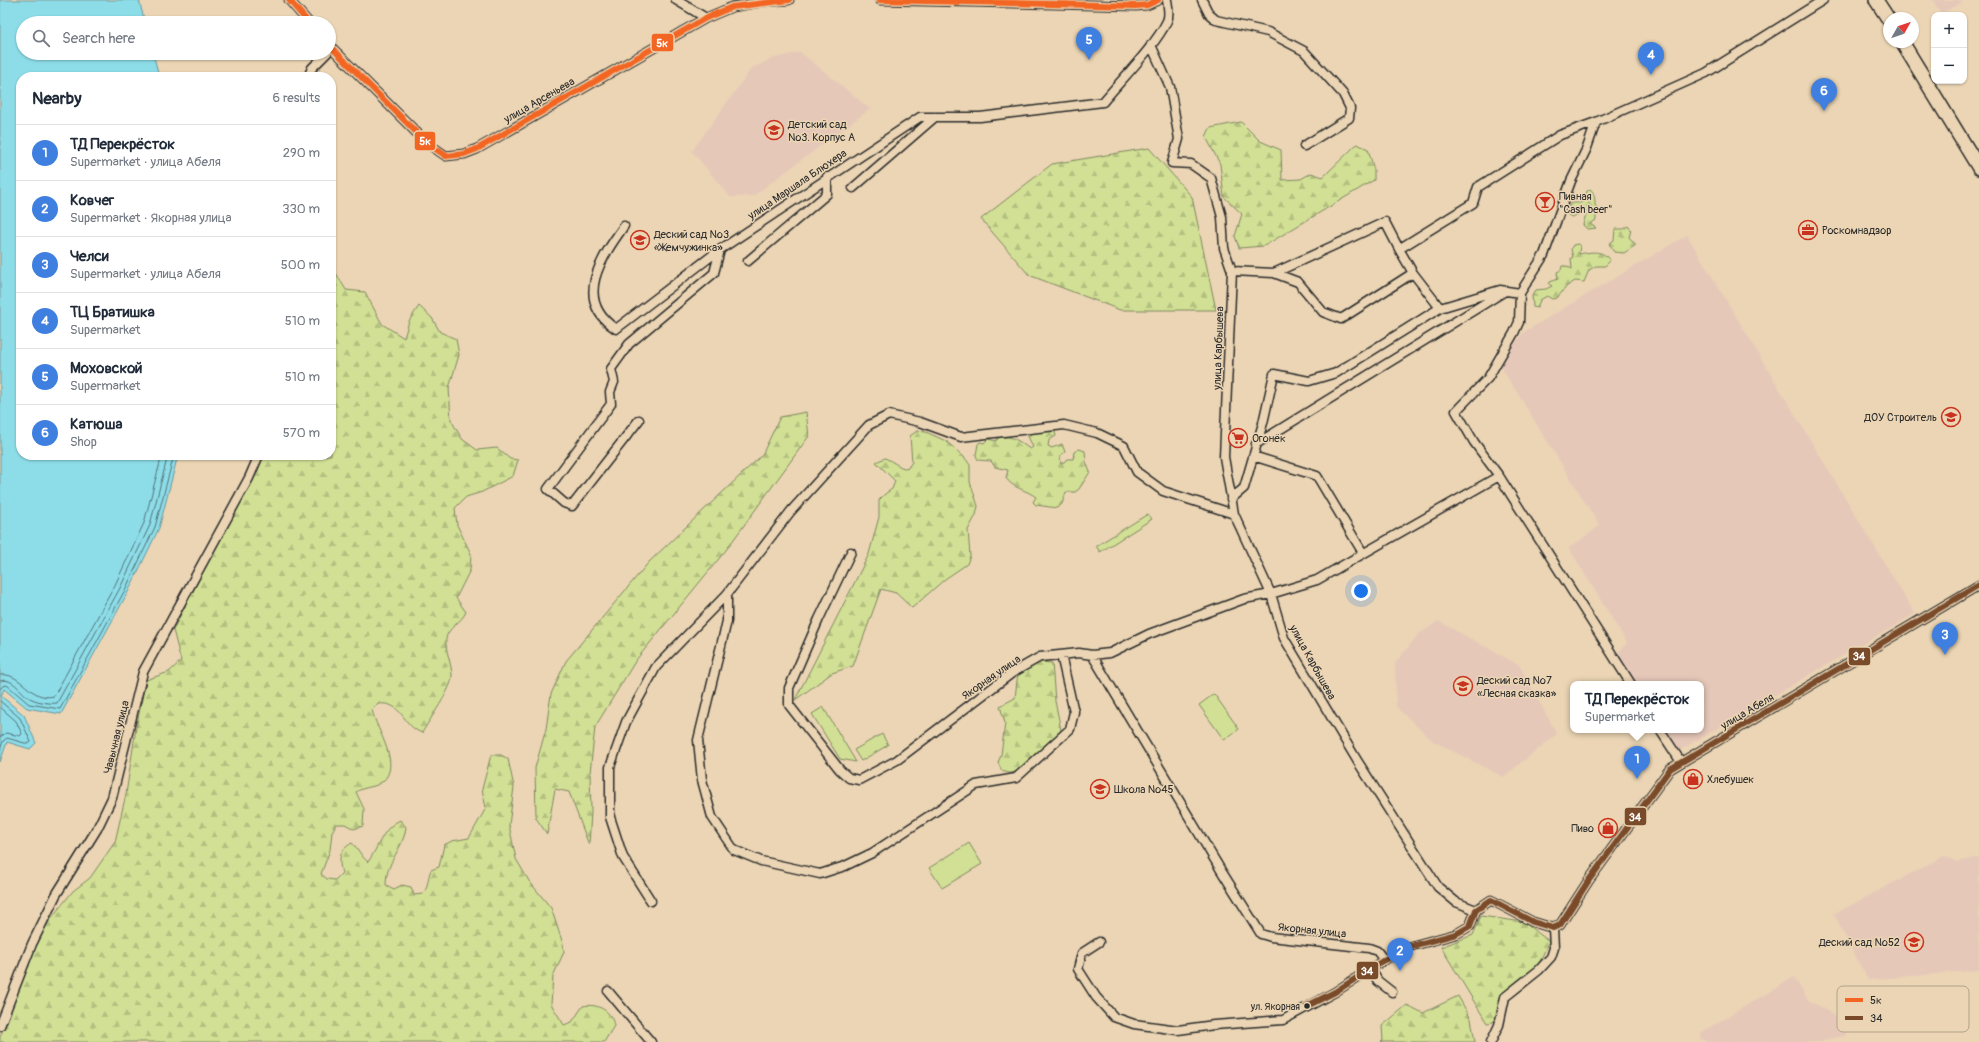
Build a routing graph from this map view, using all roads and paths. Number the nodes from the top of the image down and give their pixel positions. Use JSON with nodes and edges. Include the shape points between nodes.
{"nodes":[{"id":1,"x":289,"y":0,"type":"edge"},
{"id":2,"x":676,"y":0,"type":"edge"},
{"id":3,"x":789,"y":0,"type":"edge"},
{"id":4,"x":880,"y":0,"type":"edge"},
{"id":5,"x":1158,"y":0,"type":"edge"},
{"id":6,"x":1167,"y":0,"type":"edge"},
{"id":7,"x":1202,"y":0,"type":"edge"},
{"id":8,"x":1823,"y":0,"type":"edge"},
{"id":9,"x":1876,"y":0,"type":"edge"},
{"id":10,"x":973,"y":1,"type":"edge"},
{"id":11,"x":1073,"y":2,"type":"edge"},
{"id":12,"x":1123,"y":2,"type":"edge"},
{"id":13,"x":1884,"y":12,"type":"edge"},
{"id":14,"x":303,"y":16,"type":"edge"},
{"id":15,"x":706,"y":18,"type":"junction"},
{"id":16,"x":1151,"y":45,"type":"junction"},
{"id":17,"x":1906,"y":48,"type":"edge"},
{"id":18,"x":336,"y":56,"type":"edge"},
{"id":19,"x":320,"y":60,"type":"edge"},
{"id":20,"x":310,"y":72,"type":"edge"},
{"id":21,"x":935,"y":117,"type":"junction"},
{"id":22,"x":1596,"y":122,"type":"junction"},
{"id":23,"x":1304,"y":146,"type":"dead end"},
{"id":24,"x":1979,"y":168,"type":"edge"},
{"id":25,"x":827,"y":177,"type":"junction"},
{"id":26,"x":853,"y":188,"type":"dead end"},
{"id":27,"x":624,"y":226,"type":"dead end"},
{"id":28,"x":1399,"y":249,"type":"junction"},
{"id":29,"x":720,"y":250,"type":"junction"},
{"id":30,"x":748,"y":261,"type":"dead end"},
{"id":31,"x":1232,"y":271,"type":"junction"},
{"id":32,"x":1274,"y":273,"type":"junction"},
{"id":33,"x":1413,"y":273,"type":"junction"},
{"id":34,"x":1506,"y":291,"type":"junction"},
{"id":35,"x":1520,"y":293,"type":"junction"},
{"id":36,"x":1440,"y":308,"type":"junction"},
{"id":37,"x":639,"y":420,"type":"dead end"},
{"id":38,"x":1256,"y":444,"type":"junction"},
{"id":39,"x":1253,"y":456,"type":"junction"},
{"id":40,"x":257,"y":460,"type":"edge"},
{"id":41,"x":1499,"y":476,"type":"junction"},
{"id":42,"x":1231,"y":499,"type":"junction"},
{"id":43,"x":1234,"y":514,"type":"junction"},
{"id":44,"x":851,"y":552,"type":"dead end"},
{"id":45,"x":1363,"y":553,"type":"junction"},
{"id":46,"x":1979,"y":585,"type":"edge"},
{"id":47,"x":727,"y":594,"type":"junction"},
{"id":48,"x":1271,"y":594,"type":"junction"},
{"id":49,"x":1061,"y":655,"type":"junction"},
{"id":50,"x":1092,"y":655,"type":"junction"},
{"id":51,"x":1629,"y":681,"type":"edge"},
{"id":52,"x":1662,"y":733,"type":"edge"},
{"id":53,"x":1681,"y":762,"type":"junction"},
{"id":54,"x":651,"y":901,"type":"dead end"},
{"id":55,"x":1476,"y":910,"type":"junction"},
{"id":56,"x":1553,"y":928,"type":"junction"},
{"id":57,"x":1099,"y":942,"type":"dead end"},
{"id":58,"x":1384,"y":960,"type":"junction"},
{"id":59,"x":1371,"y":970,"type":"junction"},
{"id":60,"x":608,"y":991,"type":"dead end"},
{"id":61,"x":1392,"y":992,"type":"dead end"},
{"id":62,"x":0,"y":1026,"type":"edge"},
{"id":63,"x":651,"y":1042,"type":"edge"},
{"id":64,"x":1491,"y":1042,"type":"edge"}],
"edges":[{"from":1,"to":14,"type":"street"},
{"from":2,"to":15,"type":"street"},
{"from":3,"to":15,"type":"street","name":"улица Арсеньева","via":[[732,7]]},
{"from":4,"to":10,"type":"street"},
{"from":5,"to":12,"type":"street","via":[[1147,5]]},
{"from":6,"to":16,"type":"street","name":"улица Маршала Блюхера","via":[[1167,21]]},
{"from":7,"to":23,"type":"street","via":[[1209,14],[1216,20],[1268,32],[1304,51],[1343,94],[1350,108],[1349,118]]},
{"from":8,"to":22,"type":"street","via":[[1706,73]]},
{"from":9,"to":13,"type":"main road"},
{"from":10,"to":11,"type":"street"},
{"from":11,"to":12,"type":"street"},
{"from":15,"to":18,"type":"street","name":"улица Арсеньева","via":[[477,149],[464,154],[446,156],[427,144]]},
{"from":16,"to":21,"type":"street","name":"улица Маршала Блюхера","via":[[1103,102],[980,117]]},
{"from":16,"to":31,"type":"street","via":[[1170,87],[1180,139],[1172,163],[1191,164],[1211,178],[1222,217],[1224,248]]},
{"from":17,"to":24,"type":"main road"},
{"from":19,"to":20,"type":"street"},
{"from":21,"to":25,"type":"street","name":"улица Маршала Блюхера","via":[[920,117]]},
{"from":21,"to":26,"type":"street"},
{"from":22,"to":28,"type":"street","via":[[1560,135],[1478,187],[1473,203]]},
{"from":22,"to":35,"type":"street","via":[[1544,255]]},
{"from":25,"to":29,"type":"street","name":"улица Маршала Блюхера"},
{"from":25,"to":30,"type":"street","via":[[827,194]]},
{"from":27,"to":29,"type":"street","name":"улица Маршала Блюхера","via":[[603,255],[593,280],[596,307],[607,324],[616,329]]},
{"from":28,"to":32,"type":"street","via":[[1385,222]]},
{"from":28,"to":33,"type":"street"},
{"from":29,"to":37,"type":"street","via":[[714,273],[629,344],[611,369],[614,382],[610,392],[611,404],[548,489],[564,503],[572,506]]},
{"from":31,"to":32,"type":"street"},
{"from":31,"to":42,"type":"street","name":"улица Карбышева","via":[[1224,457]]},
{"from":32,"to":33,"type":"street","via":[[1298,282],[1324,312],[1341,319]]},
{"from":33,"to":36,"type":"street"},
{"from":34,"to":35,"type":"street"},
{"from":34,"to":36,"type":"street","via":[[1500,290]]},
{"from":34,"to":38,"type":"street"},
{"from":35,"to":41,"type":"street","via":[[1519,322],[1494,369],[1456,410],[1474,442]]},
{"from":36,"to":38,"type":"street","via":[[1336,373],[1308,381],[1274,374]]},
{"from":38,"to":39,"type":"street"},
{"from":39,"to":42,"type":"street","via":[[1244,488]]},
{"from":39,"to":45,"type":"street","via":[[1317,476]]},
{"from":40,"to":62,"type":"street","name":"Чавычная улица","via":[[143,672],[112,798],[97,829],[56,896],[32,944]]},
{"from":41,"to":45,"type":"street"},
{"from":41,"to":51,"type":"street"},
{"from":42,"to":43,"type":"street","name":"улица Карбышева"},
{"from":43,"to":47,"type":"street","via":[[1163,491],[1137,472],[1124,446],[1097,433],[1064,425],[961,437],[920,422],[889,415],[869,424],[791,511]]},
{"from":43,"to":48,"type":"street","name":"улица Карбышева"},
{"from":44,"to":49,"type":"street","name":"Якорная улица","via":[[789,688],[789,705],[849,778],[859,780],[897,760],[1019,669],[1040,657]]},
{"from":45,"to":48,"type":"street","via":[[1317,580]]},
{"from":46,"to":53,"type":"street","name":"улица Абеля"},
{"from":47,"to":49,"type":"street","via":[[727,621],[698,740],[702,780],[712,817],[734,850],[761,861],[820,874],[872,853],[976,785],[1016,778],[1070,729],[1074,712]]},
{"from":47,"to":54,"type":"street","via":[[656,668],[626,722],[610,767],[610,817],[623,857]]},
{"from":48,"to":50,"type":"street","via":[[1244,599],[1149,634],[1110,654]]},
{"from":48,"to":55,"type":"street","name":"улица Карбышева","via":[[1284,638],[1358,762],[1438,887],[1456,902]]},
{"from":49,"to":50,"type":"street","name":"Якорная улица"},
{"from":50,"to":58,"type":"street","name":"Якорная улица","via":[[1261,934],[1369,948],[1377,951]]},
{"from":52,"to":53,"type":"street"},
{"from":53,"to":56,"type":"street","name":"улица Абеля","via":[[1670,769],[1589,880],[1560,925]]},
{"from":55,"to":56,"type":"street","via":[[1491,900],[1533,922]]},
{"from":55,"to":58,"type":"street","via":[[1470,926],[1456,934],[1408,948]]},
{"from":56,"to":64,"type":"street","via":[[1554,948],[1551,956],[1539,970],[1505,997],[1499,1025]]},
{"from":57,"to":59,"type":"street","via":[[1082,953],[1078,969],[1096,996],[1114,1017],[1134,1024],[1164,1029],[1178,1030],[1283,1020]]},
{"from":58,"to":59,"type":"street"},
{"from":59,"to":61,"type":"street","via":[[1378,981]]},
{"from":60,"to":63,"type":"street"}]}
